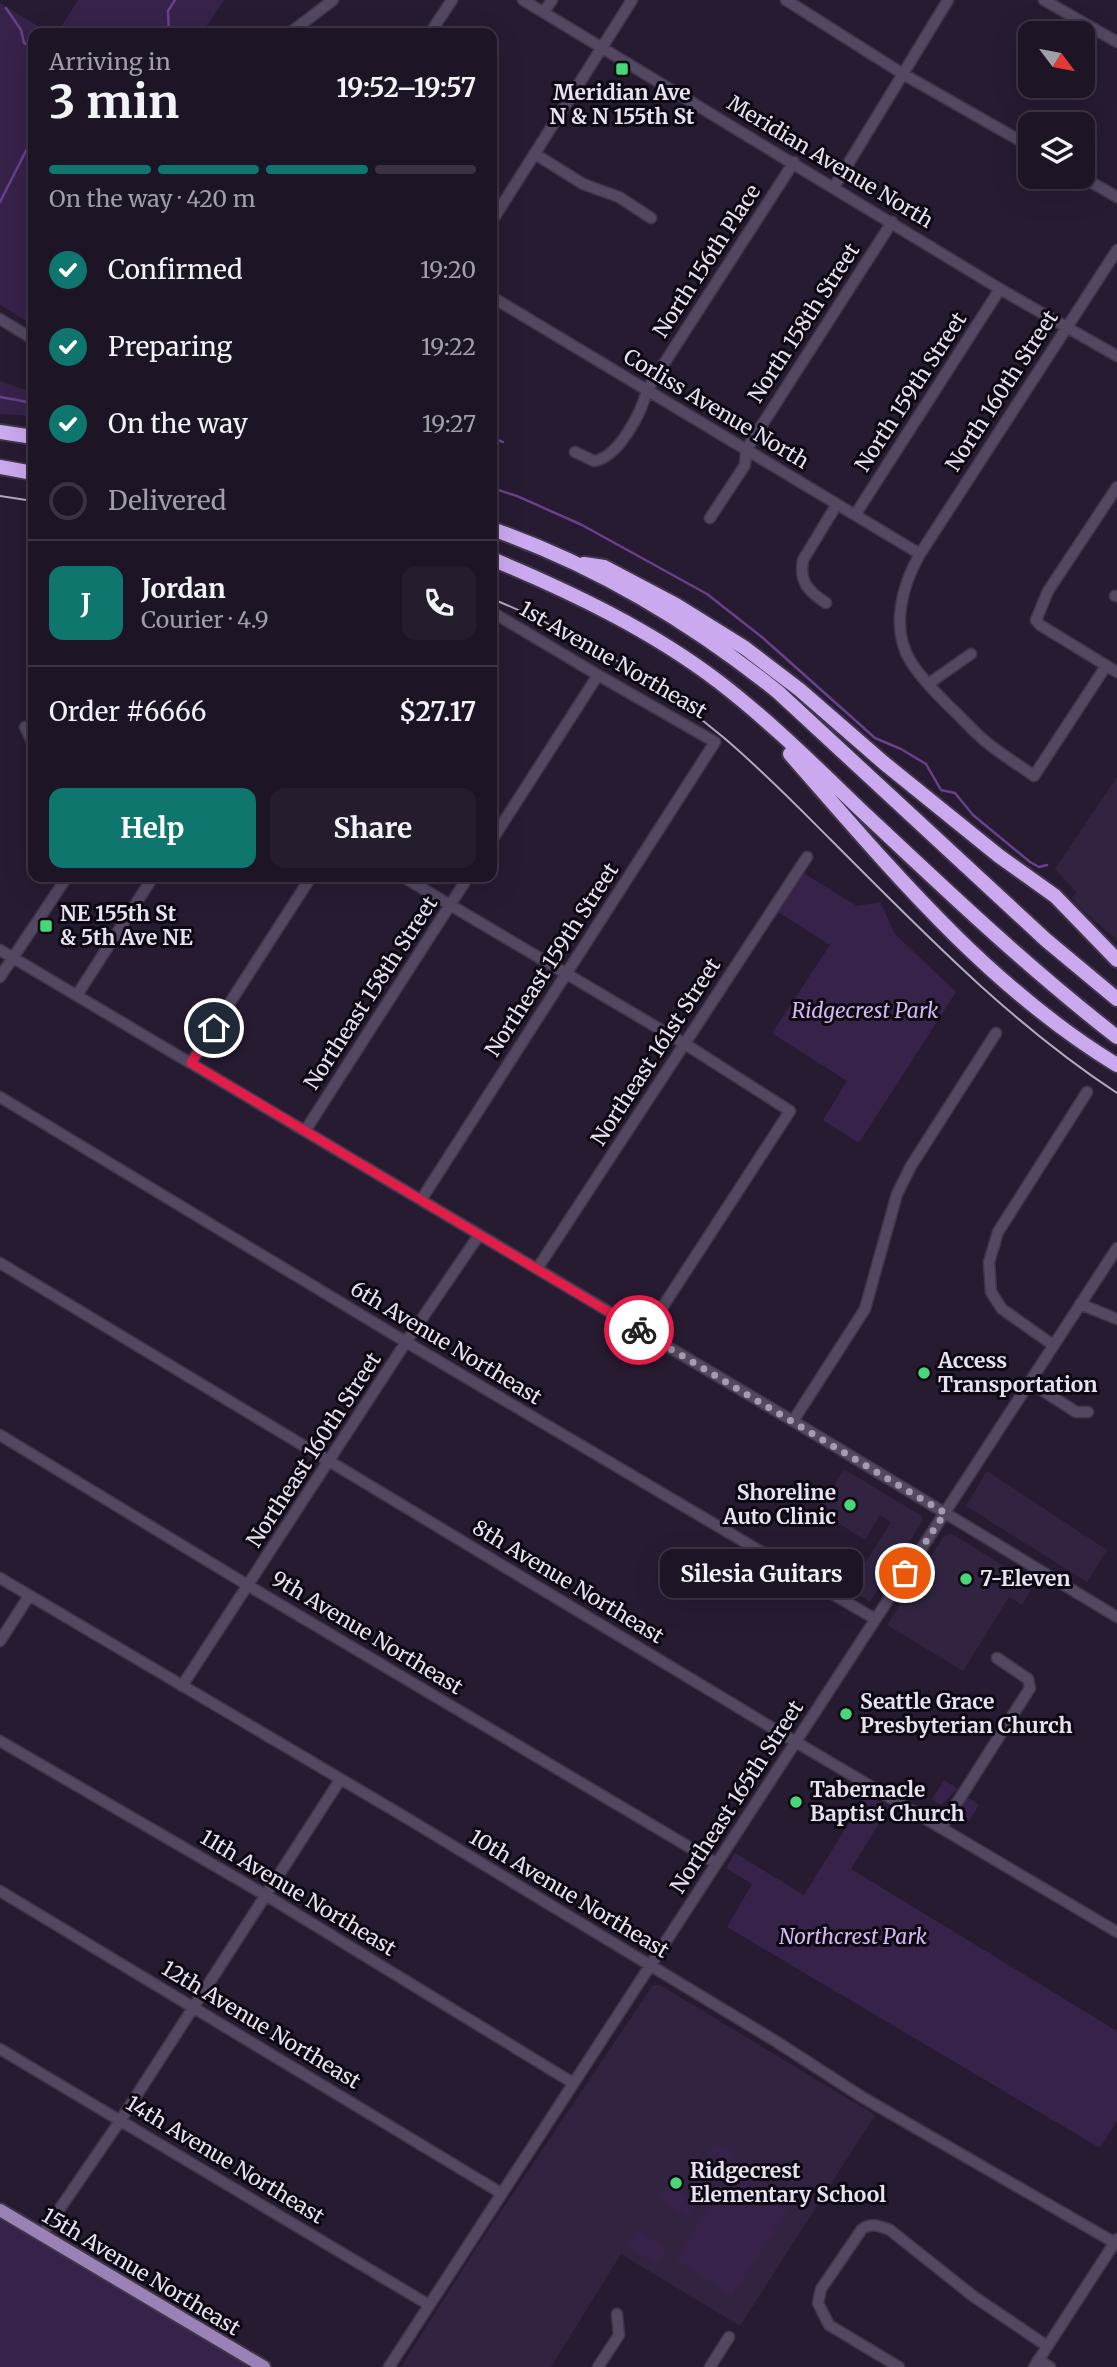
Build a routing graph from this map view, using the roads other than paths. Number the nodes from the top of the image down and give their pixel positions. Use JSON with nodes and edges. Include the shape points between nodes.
{"nodes":[{"id":1,"x":333,"y":0,"type":"edge"},
{"id":2,"x":452,"y":0,"type":"edge"},
{"id":3,"x":523,"y":0,"type":"edge"},
{"id":4,"x":552,"y":0,"type":"edge"},
{"id":5,"x":632,"y":0,"type":"edge"},
{"id":6,"x":786,"y":0,"type":"edge"},
{"id":7,"x":948,"y":0,"type":"edge"},
{"id":8,"x":1044,"y":0,"type":"edge"},
{"id":9,"x":544,"y":12,"type":"junction"},
{"id":10,"x":297,"y":28,"type":"edge"},
{"id":11,"x":433,"y":28,"type":"edge"},
{"id":12,"x":1117,"y":42,"type":"edge"},
{"id":13,"x":602,"y":47,"type":"junction"},
{"id":14,"x":903,"y":74,"type":"junction"},
{"id":15,"x":1018,"y":140,"type":"edge"},
{"id":16,"x":535,"y":154,"type":"junction"},
{"id":17,"x":794,"y":163,"type":"junction"},
{"id":18,"x":1095,"y":184,"type":"edge"},
{"id":19,"x":834,"y":187,"type":"junction"},
{"id":20,"x":1117,"y":197,"type":"edge"},
{"id":21,"x":497,"y":213,"type":"edge"},
{"id":22,"x":651,"y":218,"type":"dead end"},
{"id":23,"x":892,"y":222,"type":"junction"},
{"id":24,"x":1117,"y":250,"type":"edge"},
{"id":25,"x":1000,"y":289,"type":"junction"},
{"id":26,"x":497,"y":300,"type":"edge"},
{"id":27,"x":0,"y":319,"type":"edge"},
{"id":28,"x":1067,"y":327,"type":"junction"},
{"id":29,"x":28,"y":336,"type":"edge"},
{"id":30,"x":1117,"y":356,"type":"edge"},
{"id":31,"x":647,"y":390,"type":"junction"},
{"id":32,"x":0,"y":432,"type":"edge"},
{"id":33,"x":28,"y":436,"type":"edge"},
{"id":34,"x":746,"y":450,"type":"junction"},
{"id":35,"x":575,"y":452,"type":"dead end"},
{"id":36,"x":0,"y":467,"type":"edge"},
{"id":37,"x":28,"y":472,"type":"edge"},
{"id":38,"x":1117,"y":487,"type":"edge"},
{"id":39,"x":837,"y":504,"type":"junction"},
{"id":40,"x":855,"y":515,"type":"junction"},
{"id":41,"x":710,"y":518,"type":"dead end"},
{"id":42,"x":497,"y":531,"type":"edge"},
{"id":43,"x":920,"y":554,"type":"junction"},
{"id":44,"x":497,"y":561,"type":"edge"},
{"id":45,"x":575,"y":564,"type":"junction"},
{"id":46,"x":825,"y":603,"type":"dead end"},
{"id":47,"x":497,"y":615,"type":"edge"},
{"id":48,"x":971,"y":654,"type":"dead end"},
{"id":49,"x":1106,"y":666,"type":"junction"},
{"id":50,"x":1117,"y":672,"type":"edge"},
{"id":51,"x":598,"y":675,"type":"junction"},
{"id":52,"x":928,"y":684,"type":"junction"},
{"id":53,"x":752,"y":709,"type":"junction"},
{"id":54,"x":25,"y":727,"type":"dead end"},
{"id":55,"x":28,"y":733,"type":"edge"},
{"id":56,"x":715,"y":742,"type":"joint"},
{"id":57,"x":497,"y":832,"type":"edge"},
{"id":58,"x":807,"y":857,"type":"dead end"},
{"id":59,"x":64,"y":882,"type":"edge"},
{"id":60,"x":150,"y":882,"type":"edge"},
{"id":61,"x":308,"y":882,"type":"edge"},
{"id":62,"x":411,"y":882,"type":"edge"},
{"id":63,"x":465,"y":882,"type":"edge"},
{"id":64,"x":450,"y":905,"type":"junction"},
{"id":65,"x":0,"y":950,"type":"edge"},
{"id":66,"x":13,"y":957,"type":"junction"},
{"id":67,"x":1117,"y":960,"type":"edge"},
{"id":68,"x":566,"y":973,"type":"junction"},
{"id":69,"x":0,"y":977,"type":"edge"},
{"id":70,"x":76,"y":995,"type":"junction"},
{"id":71,"x":1117,"y":999,"type":"edge"},
{"id":72,"x":996,"y":1033,"type":"dead end"},
{"id":73,"x":1117,"y":1037,"type":"edge"},
{"id":74,"x":685,"y":1044,"type":"junction"},
{"id":75,"x":191,"y":1063,"type":"junction"},
{"id":76,"x":1117,"y":1065,"type":"edge"},
{"id":77,"x":1087,"y":1092,"type":"dead end"},
{"id":78,"x":0,"y":1097,"type":"edge"},
{"id":79,"x":305,"y":1131,"type":"junction"},
{"id":80,"x":421,"y":1200,"type":"junction"},
{"id":81,"x":479,"y":1235,"type":"junction"},
{"id":82,"x":1117,"y":1248,"type":"edge"},
{"id":83,"x":0,"y":1263,"type":"edge"},
{"id":84,"x":537,"y":1269,"type":"junction"},
{"id":85,"x":1080,"y":1304,"type":"junction"},
{"id":86,"x":1117,"y":1319,"type":"edge"},
{"id":87,"x":645,"y":1334,"type":"junction"},
{"id":88,"x":406,"y":1342,"type":"junction"},
{"id":89,"x":1053,"y":1345,"type":"junction"},
{"id":90,"x":1031,"y":1382,"type":"junction"},
{"id":91,"x":1087,"y":1412,"type":"dead end"},
{"id":92,"x":793,"y":1421,"type":"junction"},
{"id":93,"x":0,"y":1435,"type":"edge"},
{"id":94,"x":330,"y":1462,"type":"junction"},
{"id":95,"x":945,"y":1513,"type":"junction"},
{"id":96,"x":0,"y":1578,"type":"edge"},
{"id":97,"x":249,"y":1586,"type":"junction"},
{"id":98,"x":29,"y":1596,"type":"junction"},
{"id":99,"x":1117,"y":1617,"type":"edge"},
{"id":100,"x":875,"y":1619,"type":"junction"},
{"id":101,"x":0,"y":1641,"type":"edge"},
{"id":102,"x":997,"y":1658,"type":"dead end"},
{"id":103,"x":182,"y":1686,"type":"junction"},
{"id":104,"x":0,"y":1741,"type":"edge"},
{"id":105,"x":795,"y":1742,"type":"junction"},
{"id":106,"x":340,"y":1780,"type":"junction"},
{"id":107,"x":941,"y":1828,"type":"junction"},
{"id":108,"x":716,"y":1863,"type":"junction"},
{"id":109,"x":0,"y":1891,"type":"edge"},
{"id":110,"x":267,"y":1896,"type":"junction"},
{"id":111,"x":1117,"y":1932,"type":"edge"},
{"id":112,"x":649,"y":1966,"type":"junction"},
{"id":113,"x":193,"y":2007,"type":"junction"},
{"id":114,"x":0,"y":2049,"type":"edge"},
{"id":115,"x":573,"y":2083,"type":"junction"},
{"id":116,"x":120,"y":2121,"type":"junction"},
{"id":117,"x":501,"y":2193,"type":"junction"},
{"id":118,"x":0,"y":2210,"type":"edge"},
{"id":119,"x":41,"y":2236,"type":"junction"},
{"id":120,"x":1116,"y":2241,"type":"edge"},
{"id":121,"x":429,"y":2305,"type":"junction"},
{"id":122,"x":617,"y":2314,"type":"dead end"},
{"id":123,"x":729,"y":2337,"type":"dead end"},
{"id":124,"x":1047,"y":2346,"type":"junction"},
{"id":125,"x":1036,"y":2364,"type":"edge"},
{"id":126,"x":264,"y":2367,"type":"edge"},
{"id":127,"x":389,"y":2367,"type":"edge"},
{"id":128,"x":598,"y":2367,"type":"edge"},
{"id":129,"x":710,"y":2367,"type":"edge"},
{"id":130,"x":899,"y":2367,"type":"edge"},
{"id":131,"x":1050,"y":2367,"type":"edge"}],
"edges":[{"from":1,"to":10,"type":"street"},
{"from":2,"to":11,"type":"street"},
{"from":3,"to":9,"type":"street","name":"Meridian Avenue North"},
{"from":4,"to":9,"type":"street"},
{"from":5,"to":13,"type":"street"},
{"from":6,"to":14,"type":"street"},
{"from":7,"to":14,"type":"street"},
{"from":8,"to":12,"type":"street"},
{"from":9,"to":13,"type":"street","name":"Meridian Avenue North"},
{"from":13,"to":16,"type":"street"},
{"from":13,"to":17,"type":"street","name":"Meridian Avenue North"},
{"from":14,"to":15,"type":"street"},
{"from":14,"to":19,"type":"street"},
{"from":16,"to":21,"type":"street"},
{"from":16,"to":22,"type":"street"},
{"from":17,"to":19,"type":"street","name":"Meridian Avenue North"},
{"from":17,"to":31,"type":"street","name":"North 156th Place"},
{"from":18,"to":20,"type":"street"},
{"from":19,"to":23,"type":"street","name":"Meridian Avenue North"},
{"from":23,"to":25,"type":"street","name":"Meridian Avenue North"},
{"from":23,"to":34,"type":"street","name":"North 158th Street"},
{"from":24,"to":28,"type":"street","name":"North 160th Street"},
{"from":25,"to":28,"type":"street","name":"Meridian Avenue North"},
{"from":25,"to":40,"type":"street","name":"North 159th Street"},
{"from":26,"to":31,"type":"street","name":"Corliss Avenue North"},
{"from":27,"to":29,"type":"street"},
{"from":28,"to":30,"type":"street","name":"Meridian Avenue North"},
{"from":28,"to":43,"type":"street","name":"North 160th Street"},
{"from":31,"to":34,"type":"street","name":"Corliss Avenue North"},
{"from":31,"to":35,"type":"street","name":"North 156th Place","via":[[637,416],[607,457],[594,461]]},
{"from":32,"to":33,"type":"highway"},
{"from":34,"to":39,"type":"street","name":"Corliss Avenue North"},
{"from":34,"to":41,"type":"street","name":"North 158th Street","via":[[745,465]]},
{"from":36,"to":37,"type":"highway"},
{"from":38,"to":49,"type":"street","via":[[1048,591],[1036,620]]},
{"from":39,"to":40,"type":"street","name":"Corliss Avenue North"},
{"from":39,"to":46,"type":"street","via":[[801,570],[802,581]]},
{"from":40,"to":43,"type":"street","name":"Corliss Avenue North"},
{"from":42,"to":45,"type":"highway"},
{"from":43,"to":52,"type":"street","name":"North 160th Street","via":[[902,594],[901,631],[909,660]]},
{"from":44,"to":53,"type":"highway","via":[[646,633]]},
{"from":45,"to":67,"type":"highway","via":[[604,567],[744,648],[999,856],[1055,896]]},
{"from":45,"to":71,"type":"highway","via":[[647,602],[734,657],[778,692],[1046,940]]},
{"from":47,"to":51,"type":"street","name":"1st Avenue Northeast"},
{"from":48,"to":52,"type":"street"},
{"from":49,"to":50,"type":"street"},
{"from":49,"to":52,"type":"street","name":"North 160th Street","via":[[1034,776],[985,741]]},
{"from":51,"to":56,"type":"street","name":"1st Avenue Northeast"},
{"from":51,"to":57,"type":"street"},
{"from":53,"to":73,"type":"highway","via":[[988,929]]},
{"from":53,"to":76,"type":"highway","via":[[884,862],[989,969]]},
{"from":54,"to":55,"type":"street"},
{"from":56,"to":68,"type":"street","name":"Northeast 159th Street"},
{"from":58,"to":74,"type":"street","name":"Northeast 161st Street"},
{"from":59,"to":66,"type":"street"},
{"from":60,"to":70,"type":"street"},
{"from":61,"to":75,"type":"street"},
{"from":62,"to":64,"type":"street"},
{"from":63,"to":64,"type":"street","name":"Northeast 158th Street"},
{"from":64,"to":68,"type":"street"},
{"from":64,"to":79,"type":"street","name":"Northeast 158th Street"},
{"from":65,"to":66,"type":"street"},
{"from":66,"to":69,"type":"street"},
{"from":66,"to":70,"type":"street"},
{"from":68,"to":74,"type":"street"},
{"from":68,"to":80,"type":"street","name":"Northeast 159th Street"},
{"from":70,"to":75,"type":"street"},
{"from":72,"to":92,"type":"street","via":[[911,1166],[897,1194],[865,1309]]},
{"from":74,"to":84,"type":"street","name":"Northeast 161st Street"},
{"from":74,"to":87,"type":"street","via":[[790,1111]]},
{"from":75,"to":79,"type":"street"},
{"from":77,"to":89,"type":"street","via":[[991,1250],[989,1284],[995,1300],[1012,1318]]},
{"from":78,"to":88,"type":"street","name":"6th Avenue Northeast"},
{"from":79,"to":80,"type":"street"},
{"from":80,"to":81,"type":"street"},
{"from":81,"to":84,"type":"street"},
{"from":81,"to":88,"type":"street","name":"Northeast 160th Street"},
{"from":82,"to":85,"type":"street","name":"Northeast 165th Street"},
{"from":83,"to":94,"type":"street","name":"8th Avenue Northeast"},
{"from":84,"to":87,"type":"street"},
{"from":85,"to":86,"type":"street"},
{"from":85,"to":89,"type":"street","name":"Northeast 165th Street"},
{"from":87,"to":92,"type":"street"},
{"from":88,"to":94,"type":"street","name":"Northeast 160th Street"},
{"from":88,"to":100,"type":"street","name":"6th Avenue Northeast"},
{"from":89,"to":90,"type":"street","name":"Northeast 165th Street"},
{"from":90,"to":91,"type":"street","via":[[1076,1412]]},
{"from":90,"to":95,"type":"street","name":"Northeast 165th Street"},
{"from":92,"to":95,"type":"street"},
{"from":93,"to":97,"type":"street","name":"9th Avenue Northeast"},
{"from":94,"to":97,"type":"street","name":"Northeast 160th Street"},
{"from":94,"to":105,"type":"street","name":"8th Avenue Northeast"},
{"from":95,"to":99,"type":"street"},
{"from":95,"to":100,"type":"street","name":"Northeast 165th Street"},
{"from":96,"to":98,"type":"street","name":"10th Avenue Northeast"},
{"from":97,"to":103,"type":"street","name":"Northeast 160th Street"},
{"from":97,"to":108,"type":"street","name":"9th Avenue Northeast"},
{"from":98,"to":101,"type":"street"},
{"from":98,"to":103,"type":"street","name":"10th Avenue Northeast"},
{"from":100,"to":105,"type":"street","name":"Northeast 165th Street"},
{"from":102,"to":107,"type":"street","via":[[1028,1679],[1030,1688]]},
{"from":103,"to":106,"type":"street","name":"10th Avenue Northeast"},
{"from":104,"to":110,"type":"street","name":"11th Avenue Northeast"},
{"from":105,"to":107,"type":"street","name":"8th Avenue Northeast"},
{"from":105,"to":108,"type":"street","name":"Northeast 165th Street"},
{"from":106,"to":110,"type":"street"},
{"from":106,"to":112,"type":"street","name":"10th Avenue Northeast"},
{"from":107,"to":111,"type":"street","name":"8th Avenue Northeast"},
{"from":108,"to":112,"type":"street","name":"Northeast 165th Street"},
{"from":109,"to":113,"type":"street","name":"12th Avenue Northeast"},
{"from":110,"to":113,"type":"street"},
{"from":110,"to":115,"type":"street","name":"11th Avenue Northeast"},
{"from":112,"to":115,"type":"street","name":"Northeast 165th Street"},
{"from":112,"to":120,"type":"street","name":"10th Avenue Northeast","via":[[862,2097]]},
{"from":113,"to":116,"type":"street"},
{"from":113,"to":117,"type":"street","name":"12th Avenue Northeast"},
{"from":114,"to":116,"type":"street","name":"14th Avenue Northeast"},
{"from":115,"to":117,"type":"street","name":"Northeast 165th Street"},
{"from":116,"to":119,"type":"street"},
{"from":116,"to":121,"type":"street","name":"14th Avenue Northeast"},
{"from":117,"to":121,"type":"street","name":"Northeast 165th Street"},
{"from":118,"to":119,"type":"main road","name":"15th Avenue Northeast"},
{"from":119,"to":126,"type":"main road","name":"15th Avenue Northeast"},
{"from":120,"to":124,"type":"street"},
{"from":121,"to":127,"type":"street","name":"Northeast 165th Street"},
{"from":122,"to":128,"type":"street","via":[[619,2335]]},
{"from":123,"to":129,"type":"street"},
{"from":124,"to":125,"type":"street"},
{"from":124,"to":130,"type":"street","via":[[890,2230],[868,2225],[821,2289],[818,2303],[829,2325]]},
{"from":125,"to":131,"type":"street"}]}
